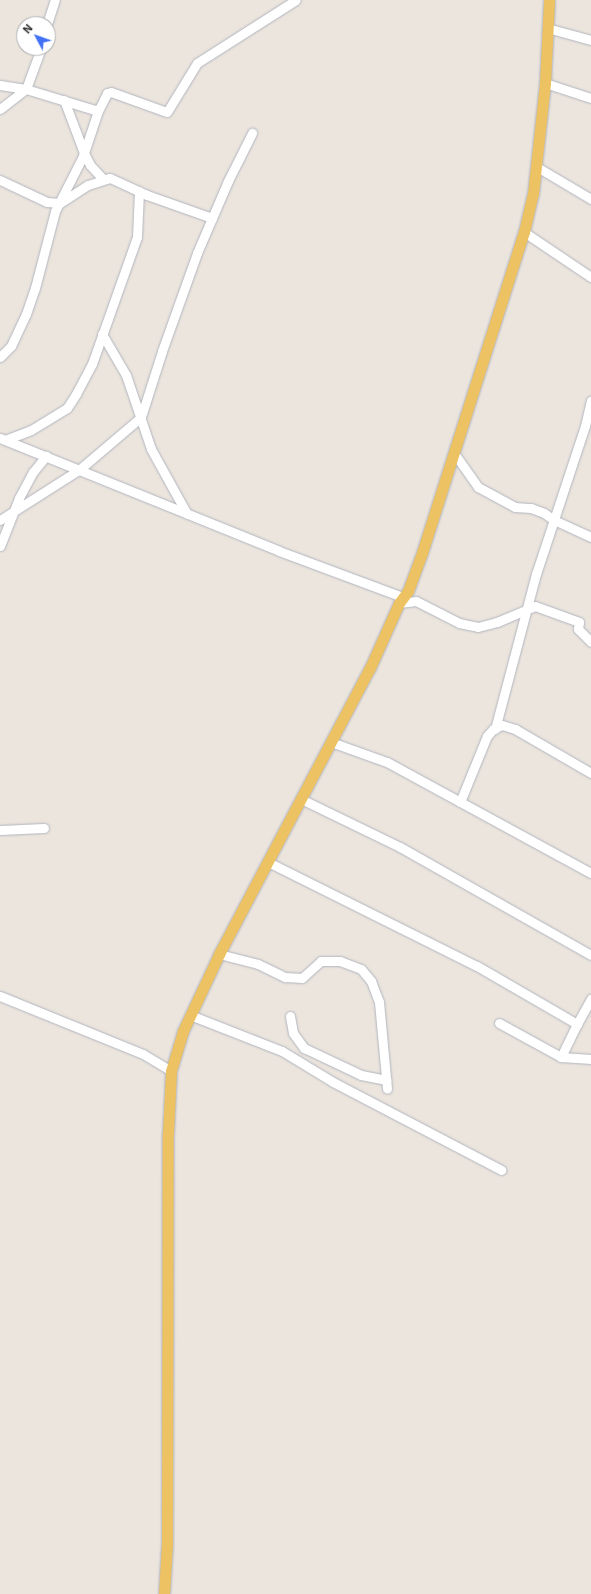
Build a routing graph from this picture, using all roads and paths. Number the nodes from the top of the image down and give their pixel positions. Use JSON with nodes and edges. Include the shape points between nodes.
{"nodes":[{"id":1,"x":55,"y":0,"type":"edge"},
{"id":2,"x":296,"y":0,"type":"edge"},
{"id":3,"x":549,"y":0,"type":"edge"},
{"id":4,"x":50,"y":16,"type":"edge"},
{"id":5,"x":547,"y":28,"type":"junction"},
{"id":6,"x":591,"y":40,"type":"edge"},
{"id":7,"x":38,"y":56,"type":"edge"},
{"id":8,"x":545,"y":83,"type":"junction"},
{"id":9,"x":0,"y":85,"type":"edge"},
{"id":10,"x":26,"y":89,"type":"junction"},
{"id":11,"x":591,"y":98,"type":"edge"},
{"id":12,"x":64,"y":100,"type":"junction"},
{"id":13,"x":0,"y":109,"type":"edge"},
{"id":14,"x":98,"y":111,"type":"junction"},
{"id":15,"x":252,"y":134,"type":"dead end"},
{"id":16,"x":84,"y":153,"type":"junction"},
{"id":17,"x":537,"y":167,"type":"junction"},
{"id":18,"x":102,"y":178,"type":"junction"},
{"id":19,"x":0,"y":180,"type":"edge"},
{"id":20,"x":140,"y":191,"type":"junction"},
{"id":21,"x":591,"y":199,"type":"edge"},
{"id":22,"x":60,"y":203,"type":"junction"},
{"id":23,"x":212,"y":218,"type":"junction"},
{"id":24,"x":524,"y":232,"type":"junction"},
{"id":25,"x":591,"y":277,"type":"edge"},
{"id":26,"x":102,"y":334,"type":"junction"},
{"id":27,"x":0,"y":357,"type":"edge"},
{"id":28,"x":591,"y":401,"type":"edge"},
{"id":29,"x":141,"y":417,"type":"junction"},
{"id":30,"x":3,"y":439,"type":"edge"},
{"id":31,"x":454,"y":453,"type":"junction"},
{"id":32,"x":46,"y":456,"type":"junction"},
{"id":33,"x":80,"y":469,"type":"junction"},
{"id":34,"x":15,"y":508,"type":"junction"},
{"id":35,"x":188,"y":514,"type":"junction"},
{"id":36,"x":0,"y":520,"type":"edge"},
{"id":37,"x":554,"y":520,"type":"junction"},
{"id":38,"x":591,"y":538,"type":"edge"},
{"id":39,"x":0,"y":546,"type":"edge"},
{"id":40,"x":399,"y":602,"type":"junction"},
{"id":41,"x":526,"y":611,"type":"junction"},
{"id":42,"x":591,"y":642,"type":"edge"},
{"id":43,"x":494,"y":729,"type":"junction"},
{"id":44,"x":331,"y":742,"type":"junction"},
{"id":45,"x":591,"y":774,"type":"edge"},
{"id":46,"x":301,"y":799,"type":"junction"},
{"id":47,"x":460,"y":802,"type":"junction"},
{"id":48,"x":44,"y":828,"type":"dead end"},
{"id":49,"x":0,"y":830,"type":"edge"},
{"id":50,"x":268,"y":862,"type":"junction"},
{"id":51,"x":591,"y":874,"type":"edge"},
{"id":52,"x":218,"y":954,"type":"junction"},
{"id":53,"x":591,"y":955,"type":"edge"},
{"id":54,"x":0,"y":996,"type":"edge"},
{"id":55,"x":591,"y":999,"type":"edge"},
{"id":56,"x":190,"y":1015,"type":"junction"},
{"id":57,"x":290,"y":1016,"type":"dead end"},
{"id":58,"x":499,"y":1023,"type":"dead end"},
{"id":59,"x":577,"y":1024,"type":"junction"},
{"id":60,"x":561,"y":1057,"type":"junction"},
{"id":61,"x":591,"y":1059,"type":"edge"},
{"id":62,"x":171,"y":1072,"type":"junction"},
{"id":63,"x":501,"y":1170,"type":"dead end"},
{"id":64,"x":164,"y":1594,"type":"edge"}],
"edges":[{"from":1,"to":4,"type":"street"},
{"from":2,"to":14,"type":"street","via":[[197,63],[167,112],[111,92],[107,93]]},
{"from":3,"to":5,"type":"main road"},
{"from":5,"to":6,"type":"street"},
{"from":5,"to":8,"type":"main road"},
{"from":7,"to":10,"type":"street"},
{"from":8,"to":11,"type":"street"},
{"from":8,"to":17,"type":"main road"},
{"from":9,"to":10,"type":"street"},
{"from":10,"to":12,"type":"street"},
{"from":10,"to":13,"type":"street"},
{"from":12,"to":14,"type":"street"},
{"from":12,"to":16,"type":"street"},
{"from":14,"to":16,"type":"street"},
{"from":15,"to":23,"type":"street"},
{"from":16,"to":18,"type":"street"},
{"from":16,"to":22,"type":"street"},
{"from":17,"to":21,"type":"street"},
{"from":17,"to":24,"type":"main road"},
{"from":18,"to":20,"type":"street","via":[[110,178]]},
{"from":18,"to":22,"type":"street"},
{"from":19,"to":22,"type":"street","via":[[47,202]]},
{"from":20,"to":23,"type":"street"},
{"from":20,"to":26,"type":"street","via":[[137,237]]},
{"from":22,"to":27,"type":"street","via":[[26,314],[11,346]]},
{"from":23,"to":29,"type":"street","via":[[162,351]]},
{"from":24,"to":25,"type":"street"},
{"from":24,"to":31,"type":"main road"},
{"from":26,"to":29,"type":"street","via":[[126,375]]},
{"from":26,"to":30,"type":"street","via":[[92,364],[67,408],[31,430]]},
{"from":28,"to":37,"type":"street"},
{"from":29,"to":33,"type":"street"},
{"from":29,"to":35,"type":"street","via":[[151,449]]},
{"from":30,"to":32,"type":"street"},
{"from":31,"to":37,"type":"street","via":[[478,487],[514,507],[531,508]]},
{"from":31,"to":40,"type":"main road","via":[[410,585]]},
{"from":32,"to":33,"type":"street"},
{"from":32,"to":34,"type":"street","via":[[33,472]]},
{"from":33,"to":34,"type":"street"},
{"from":33,"to":35,"type":"street"},
{"from":34,"to":36,"type":"street"},
{"from":34,"to":39,"type":"street"},
{"from":35,"to":40,"type":"street","via":[[400,596]]},
{"from":37,"to":38,"type":"street"},
{"from":37,"to":41,"type":"street"},
{"from":40,"to":41,"type":"street","via":[[416,601],[459,623],[478,627]]},
{"from":40,"to":44,"type":"main road","via":[[370,668]]},
{"from":41,"to":42,"type":"street","via":[[535,606],[572,618],[579,622],[578,629]]},
{"from":41,"to":43,"type":"street"},
{"from":43,"to":45,"type":"street","via":[[502,725],[515,729]]},
{"from":43,"to":47,"type":"street","via":[[487,736]]},
{"from":44,"to":46,"type":"main road"},
{"from":44,"to":47,"type":"street","via":[[387,762]]},
{"from":46,"to":50,"type":"main road"},
{"from":46,"to":53,"type":"street","via":[[400,847]]},
{"from":47,"to":51,"type":"street"},
{"from":48,"to":49,"type":"street"},
{"from":50,"to":52,"type":"main road"},
{"from":50,"to":59,"type":"street","via":[[477,966]]},
{"from":52,"to":56,"type":"main road"},
{"from":52,"to":57,"type":"street","via":[[258,964],[285,977],[302,978],[321,962],[340,961],[361,969],[371,982],[379,1002],[387,1084],[361,1075],[304,1048],[293,1033]]},
{"from":54,"to":62,"type":"street","via":[[143,1054]]},
{"from":55,"to":59,"type":"street"},
{"from":56,"to":62,"type":"main road"},
{"from":56,"to":63,"type":"street","via":[[282,1051],[333,1082]]},
{"from":58,"to":60,"type":"street"},
{"from":59,"to":60,"type":"street"},
{"from":60,"to":61,"type":"street"},
{"from":62,"to":64,"type":"main road","via":[[168,1133],[167,1544]]}]}
